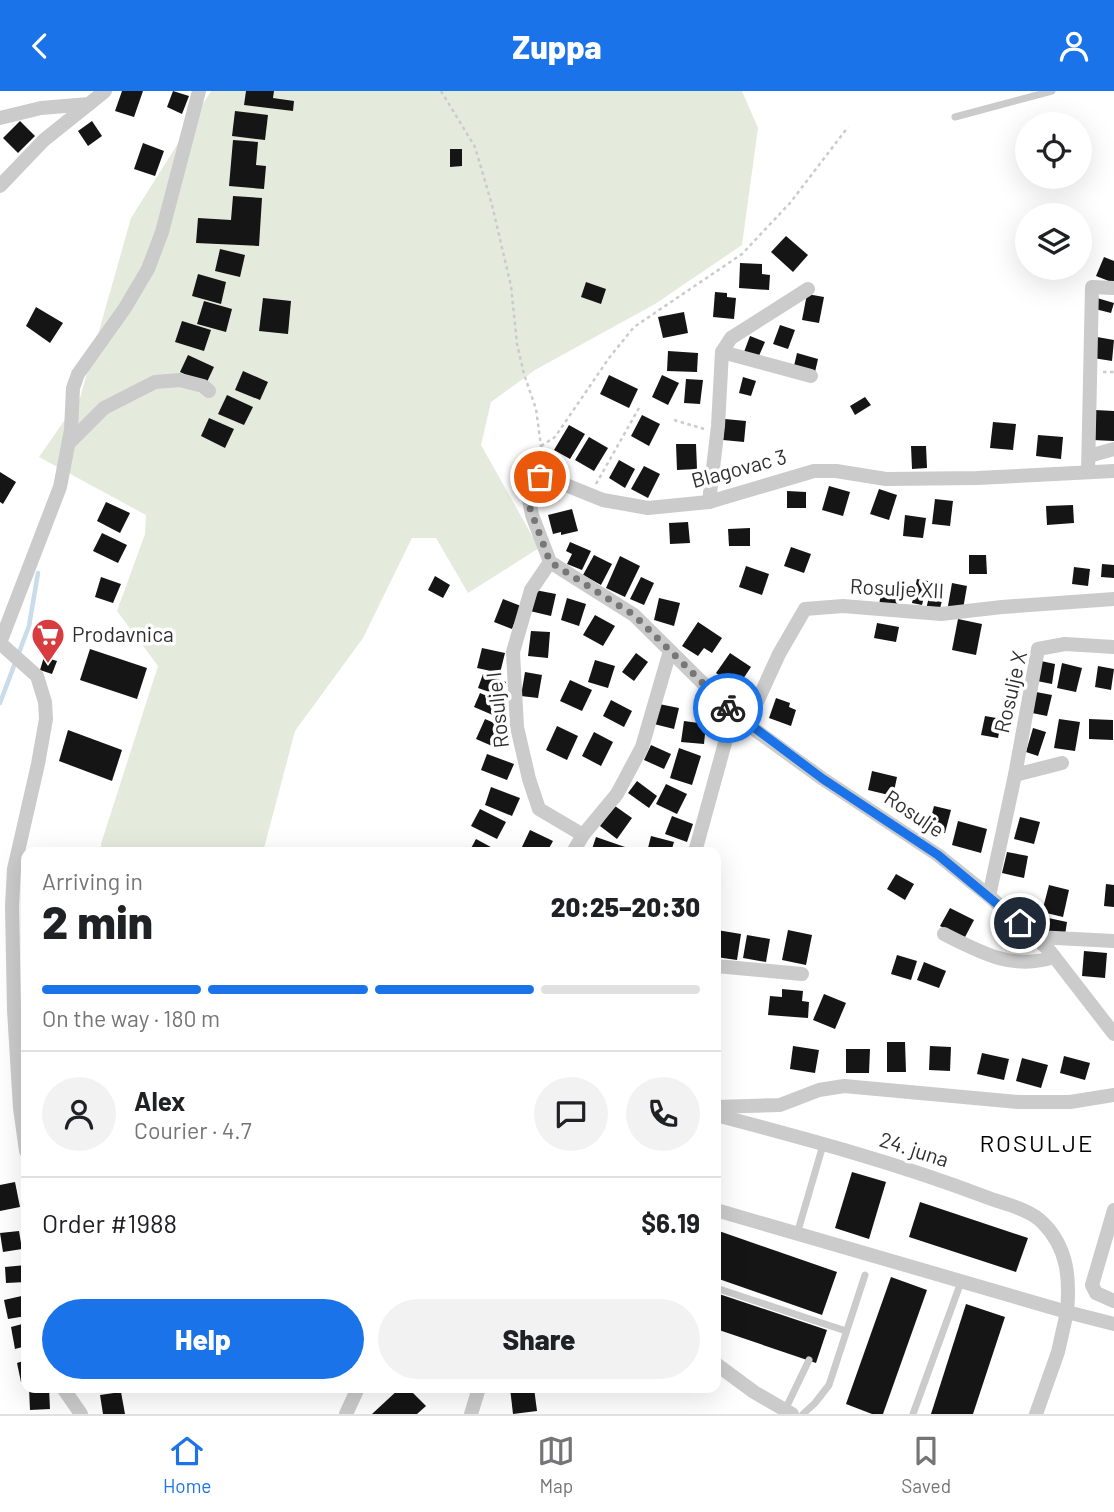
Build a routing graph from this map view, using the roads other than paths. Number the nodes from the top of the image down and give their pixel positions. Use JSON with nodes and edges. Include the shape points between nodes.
{"nodes":[{"id":1,"x":105,"y":91,"type":"edge"},
{"id":2,"x":199,"y":91,"type":"edge"},
{"id":3,"x":1052,"y":91,"type":"edge"},
{"id":4,"x":89,"y":104,"type":"junction"},
{"id":5,"x":955,"y":117,"type":"dead end"},
{"id":6,"x":0,"y":118,"type":"edge"},
{"id":7,"x":0,"y":186,"type":"edge"},
{"id":8,"x":1114,"y":288,"type":"edge"},
{"id":9,"x":808,"y":289,"type":"dead end"},
{"id":10,"x":722,"y":352,"type":"junction"},
{"id":11,"x":811,"y":376,"type":"dead end"},
{"id":12,"x":209,"y":391,"type":"dead end"},
{"id":13,"x":70,"y":442,"type":"junction"},
{"id":14,"x":1114,"y":449,"type":"edge"},
{"id":15,"x":1089,"y":456,"type":"junction"},
{"id":16,"x":1114,"y":471,"type":"edge"},
{"id":17,"x":1088,"y":472,"type":"junction"},
{"id":18,"x":709,"y":502,"type":"junction"},
{"id":19,"x":550,"y":562,"type":"junction"},
{"id":20,"x":1114,"y":600,"type":"edge"},
{"id":21,"x":3,"y":645,"type":"edge"},
{"id":22,"x":1114,"y":647,"type":"edge"},
{"id":23,"x":670,"y":651,"type":"junction"},
{"id":24,"x":741,"y":720,"type":"junction"},
{"id":25,"x":1062,"y":763,"type":"dead end"},
{"id":26,"x":1015,"y":775,"type":"junction"},
{"id":27,"x":583,"y":835,"type":"junction"},
{"id":28,"x":576,"y":847,"type":"edge"},
{"id":29,"x":696,"y":847,"type":"edge"},
{"id":30,"x":989,"y":896,"type":"junction"},
{"id":31,"x":944,"y":934,"type":"dead end"},
{"id":32,"x":1036,"y":937,"type":"junction"},
{"id":33,"x":1114,"y":941,"type":"edge"},
{"id":34,"x":1054,"y":957,"type":"junction"},
{"id":35,"x":721,"y":967,"type":"edge"},
{"id":36,"x":802,"y":974,"type":"dead end"},
{"id":37,"x":1114,"y":1034,"type":"edge"},
{"id":38,"x":1114,"y":1095,"type":"edge"},
{"id":39,"x":721,"y":1107,"type":"edge"},
{"id":40,"x":21,"y":1115,"type":"edge"},
{"id":41,"x":721,"y":1116,"type":"edge"},
{"id":42,"x":824,"y":1144,"type":"junction"},
{"id":43,"x":1114,"y":1210,"type":"edge"},
{"id":44,"x":721,"y":1211,"type":"edge"},
{"id":45,"x":797,"y":1234,"type":"junction"},
{"id":46,"x":865,"y":1275,"type":"dead end"},
{"id":47,"x":961,"y":1281,"type":"junction"},
{"id":48,"x":721,"y":1290,"type":"edge"},
{"id":49,"x":1114,"y":1301,"type":"edge"},
{"id":50,"x":1068,"y":1312,"type":"junction"},
{"id":51,"x":1114,"y":1324,"type":"edge"},
{"id":52,"x":846,"y":1331,"type":"junction"},
{"id":53,"x":809,"y":1360,"type":"dead end"},
{"id":54,"x":721,"y":1367,"type":"edge"},
{"id":55,"x":66,"y":1393,"type":"edge"},
{"id":56,"x":356,"y":1393,"type":"edge"},
{"id":57,"x":477,"y":1393,"type":"edge"},
{"id":58,"x":788,"y":1412,"type":"edge"},
{"id":59,"x":81,"y":1414,"type":"edge"},
{"id":60,"x":346,"y":1414,"type":"edge"},
{"id":61,"x":471,"y":1414,"type":"edge"},
{"id":62,"x":803,"y":1414,"type":"edge"},
{"id":63,"x":913,"y":1414,"type":"edge"},
{"id":64,"x":1037,"y":1414,"type":"edge"}],
"edges":[{"from":1,"to":4,"type":"street"},
{"from":2,"to":13,"type":"street","via":[[148,269],[75,381]]},
{"from":3,"to":5,"type":"lane"},
{"from":4,"to":6,"type":"street","via":[[41,108]]},
{"from":4,"to":7,"type":"street","via":[[44,140]]},
{"from":8,"to":15,"type":"street","via":[[1092,287]]},
{"from":9,"to":10,"type":"street","via":[[732,338]]},
{"from":10,"to":11,"type":"street"},
{"from":10,"to":18,"type":"street"},
{"from":12,"to":13,"type":"street","via":[[180,380],[155,382],[104,408]]},
{"from":13,"to":21,"type":"street","via":[[60,487]]},
{"from":14,"to":15,"type":"street"},
{"from":15,"to":17,"type":"street"},
{"from":16,"to":17,"type":"street","name":"Blagovac 3"},
{"from":17,"to":18,"type":"street","name":"Blagovac 3","via":[[886,479],[814,471]]},
{"from":18,"to":19,"type":"street","name":"Blagovac 3","via":[[648,508],[603,501],[540,477],[529,486],[528,503]]},
{"from":19,"to":23,"type":"street","via":[[634,615]]},
{"from":19,"to":27,"type":"street","name":"Rosulje I","via":[[531,590],[513,652],[517,727],[539,809]]},
{"from":20,"to":24,"type":"street","name":"Rosulje XII","via":[[941,614],[805,609]]},
{"from":21,"to":40,"type":"street","via":[[37,677],[46,702],[38,764],[14,869],[15,1035]]},
{"from":22,"to":26,"type":"street","name":"Rosulje X","via":[[1065,644],[1038,649]]},
{"from":23,"to":24,"type":"street","name":"Rosulje"},
{"from":23,"to":27,"type":"street","via":[[642,747],[617,794]]},
{"from":24,"to":29,"type":"street","via":[[728,732]]},
{"from":24,"to":30,"type":"street","name":"Rosulje","via":[[938,855]]},
{"from":25,"to":26,"type":"street"},
{"from":26,"to":30,"type":"street","name":"Rosulje X"},
{"from":27,"to":28,"type":"street"},
{"from":30,"to":32,"type":"street","name":"Rosulje"},
{"from":31,"to":34,"type":"street","via":[[1014,963]]},
{"from":32,"to":33,"type":"street"},
{"from":32,"to":34,"type":"street","name":"Rosulje"},
{"from":34,"to":37,"type":"street","name":"Rosulje"},
{"from":35,"to":36,"type":"street"},
{"from":38,"to":39,"type":"street","via":[[1070,1102],[1018,1102],[844,1086],[780,1105]]},
{"from":41,"to":42,"type":"street","name":"24. juna"},
{"from":42,"to":45,"type":"lane"},
{"from":42,"to":50,"type":"street","name":"24. juna","via":[[922,1173],[1042,1221],[1059,1242],[1066,1261]]},
{"from":43,"to":49,"type":"street","via":[[1093,1285],[1096,1293]]},
{"from":44,"to":45,"type":"street"},
{"from":45,"to":47,"type":"street"},
{"from":46,"to":52,"type":"lane"},
{"from":47,"to":50,"type":"street"},
{"from":47,"to":63,"type":"lane"},
{"from":48,"to":52,"type":"lane"},
{"from":50,"to":51,"type":"street"},
{"from":50,"to":64,"type":"street","name":"24. juna"},
{"from":52,"to":62,"type":"lane","via":[[828,1385]]},
{"from":53,"to":58,"type":"lane"},
{"from":54,"to":58,"type":"street"},
{"from":55,"to":59,"type":"street"},
{"from":56,"to":60,"type":"street"},
{"from":57,"to":61,"type":"street"}]}
